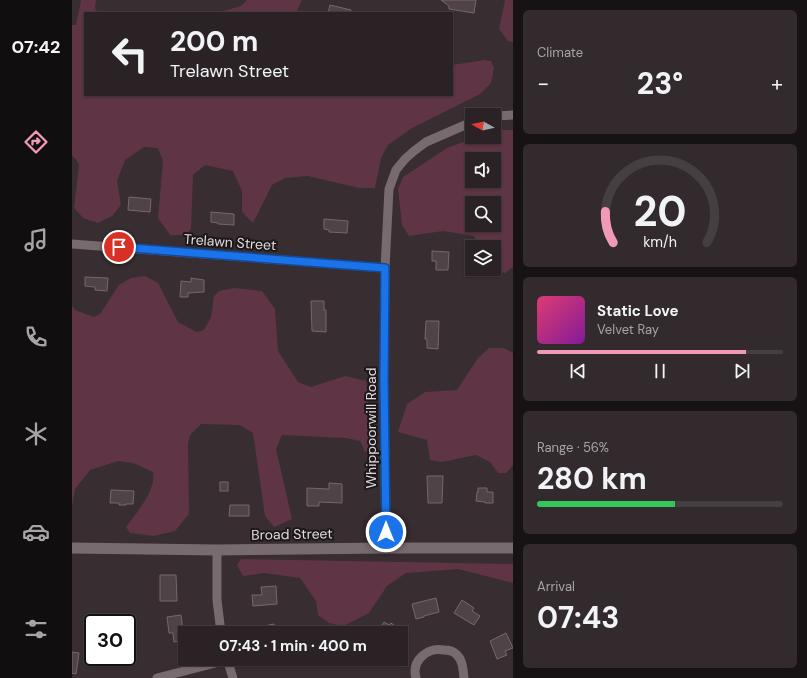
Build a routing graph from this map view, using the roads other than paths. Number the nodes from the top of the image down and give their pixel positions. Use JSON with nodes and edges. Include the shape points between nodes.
{"nodes":[{"id":1,"x":513,"y":115,"type":"edge"},
{"id":2,"x":501,"y":116,"type":"edge"},
{"id":3,"x":465,"y":125,"type":"edge"},
{"id":4,"x":72,"y":244,"type":"edge"},
{"id":5,"x":385,"y":268,"type":"junction"},
{"id":6,"x":72,"y":548,"type":"edge"},
{"id":7,"x":386,"y":548,"type":"junction"},
{"id":8,"x":513,"y":548,"type":"edge"},
{"id":9,"x":217,"y":550,"type":"junction"},
{"id":10,"x":220,"y":626,"type":"edge"},
{"id":11,"x":201,"y":666,"type":"edge"},
{"id":12,"x":229,"y":666,"type":"edge"},
{"id":13,"x":157,"y":678,"type":"edge"},
{"id":14,"x":233,"y":678,"type":"edge"},
{"id":15,"x":416,"y":678,"type":"edge"},
{"id":16,"x":464,"y":678,"type":"edge"}],
"edges":[{"from":1,"to":2,"type":"street"},
{"from":3,"to":5,"type":"street","name":"Whippoorwill Road","via":[[426,142],[396,170],[389,189]]},
{"from":4,"to":5,"type":"street","name":"Trelawn Street"},
{"from":5,"to":7,"type":"street","name":"Whippoorwill Road"},
{"from":6,"to":9,"type":"street","name":"Broad Street"},
{"from":7,"to":8,"type":"street","name":"Broad Street"},
{"from":7,"to":9,"type":"street","name":"Broad Street"},
{"from":9,"to":10,"type":"street","via":[[217,600]]},
{"from":11,"to":13,"type":"street"},
{"from":12,"to":14,"type":"street"},
{"from":15,"to":16,"type":"street","via":[[419,659],[424,654],[441,649],[456,654],[461,661]]}]}
